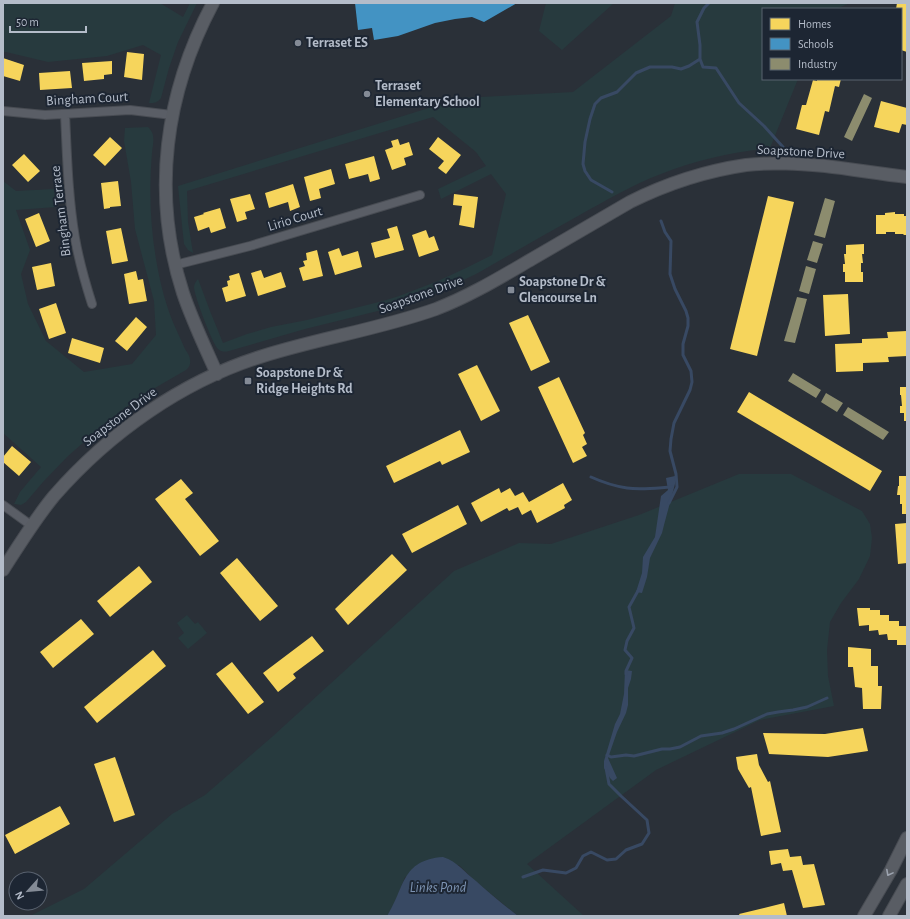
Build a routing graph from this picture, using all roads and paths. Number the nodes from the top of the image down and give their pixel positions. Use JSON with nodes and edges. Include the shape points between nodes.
{"nodes":[{"id":1,"x":213,"y":3,"type":"edge"},
{"id":2,"x":3,"y":111,"type":"edge"},
{"id":3,"x":65,"y":114,"type":"junction"},
{"id":4,"x":172,"y":115,"type":"junction"},
{"id":5,"x":907,"y":177,"type":"edge"},
{"id":6,"x":420,"y":195,"type":"dead end"},
{"id":7,"x":175,"y":265,"type":"junction"},
{"id":8,"x":92,"y":304,"type":"dead end"},
{"id":9,"x":217,"y":374,"type":"junction"},
{"id":10,"x":3,"y":505,"type":"edge"},
{"id":11,"x":32,"y":526,"type":"junction"},
{"id":12,"x":3,"y":570,"type":"edge"},
{"id":13,"x":907,"y":838,"type":"edge"},
{"id":14,"x":907,"y":884,"type":"edge"},
{"id":15,"x":864,"y":916,"type":"edge"},
{"id":16,"x":889,"y":916,"type":"edge"}],
"edges":[{"from":1,"to":4,"type":"street","via":[[191,49]]},
{"from":2,"to":3,"type":"street","name":"Bingham Court"},
{"from":3,"to":4,"type":"street","name":"Bingham Court","via":[[130,110]]},
{"from":3,"to":8,"type":"street","name":"Bingham Terrace","via":[[74,232]]},
{"from":4,"to":7,"type":"street","via":[[168,142],[166,201],[168,230]]},
{"from":5,"to":9,"type":"street","name":"Soapstone Drive","via":[[826,166],[781,164],[747,165],[701,174],[672,183],[630,202],[502,277],[438,308],[388,324],[288,348],[230,367]]},
{"from":6,"to":7,"type":"street","name":"Lirio Court","via":[[250,246]]},
{"from":7,"to":9,"type":"street","via":[[194,322]]},
{"from":9,"to":11,"type":"street","name":"Soapstone Drive","via":[[164,402],[129,426],[75,473]]},
{"from":10,"to":11,"type":"street"},
{"from":11,"to":12,"type":"street","name":"Soapstone Drive"},
{"from":13,"to":15,"type":"street","one_way":true},
{"from":14,"to":16,"type":"street"}]}
